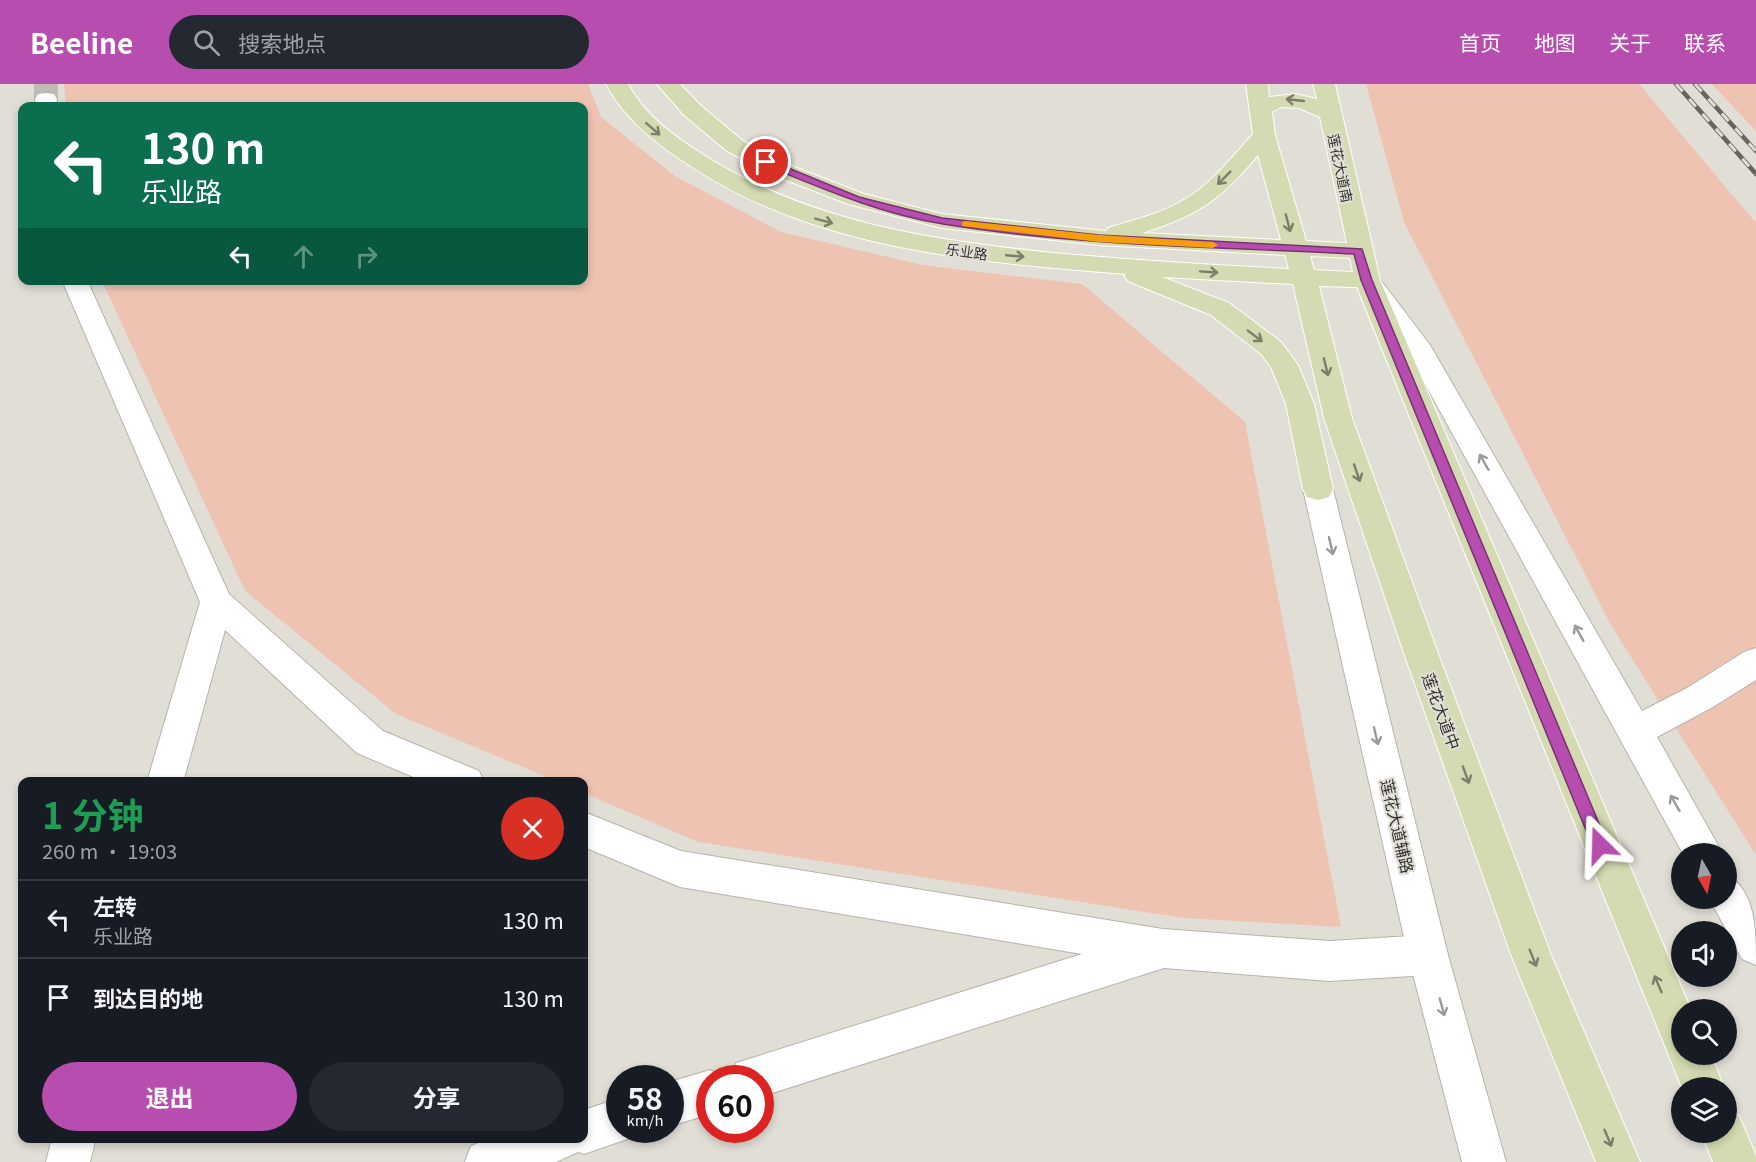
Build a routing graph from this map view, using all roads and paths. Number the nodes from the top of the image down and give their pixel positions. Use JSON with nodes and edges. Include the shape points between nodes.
{"nodes":[{"id":1,"x":617,"y":84,"type":"edge"},
{"id":2,"x":668,"y":84,"type":"edge"},
{"id":3,"x":1257,"y":84,"type":"edge"},
{"id":4,"x":1324,"y":84,"type":"edge"},
{"id":5,"x":1260,"y":109,"type":"junction"},
{"id":6,"x":1330,"y":113,"type":"junction"},
{"id":7,"x":1264,"y":135,"type":"junction"},
{"id":8,"x":1099,"y":238,"type":"junction"},
{"id":9,"x":1295,"y":250,"type":"junction"},
{"id":10,"x":1109,"y":265,"type":"junction"},
{"id":11,"x":1363,"y":266,"type":"junction"},
{"id":12,"x":1304,"y":278,"type":"junction"},
{"id":13,"x":76,"y":285,"type":"edge"},
{"id":14,"x":1338,"y":418,"type":"junction"},
{"id":15,"x":1318,"y":489,"type":"junction"},
{"id":16,"x":216,"y":602,"type":"junction"},
{"id":17,"x":1756,"y":662,"type":"edge"},
{"id":18,"x":1635,"y":732,"type":"junction"},
{"id":19,"x":166,"y":777,"type":"edge"},
{"id":20,"x":454,"y":777,"type":"edge"},
{"id":21,"x":588,"y":831,"type":"edge"},
{"id":22,"x":1698,"y":843,"type":"edge"},
{"id":23,"x":1735,"y":909,"type":"edge"},
{"id":24,"x":1756,"y":945,"type":"edge"},
{"id":25,"x":1164,"y":948,"type":"junction"},
{"id":26,"x":1428,"y":956,"type":"junction"},
{"id":27,"x":1671,"y":1011,"type":"edge"},
{"id":28,"x":774,"y":1071,"type":"edge"},
{"id":29,"x":606,"y":1124,"type":"edge"},
{"id":30,"x":588,"y":1130,"type":"edge"},
{"id":31,"x":73,"y":1143,"type":"edge"},
{"id":32,"x":546,"y":1143,"type":"edge"},
{"id":33,"x":1728,"y":1143,"type":"edge"},
{"id":34,"x":68,"y":1162,"type":"edge"},
{"id":35,"x":487,"y":1162,"type":"edge"},
{"id":36,"x":1484,"y":1162,"type":"edge"},
{"id":37,"x":1618,"y":1162,"type":"edge"},
{"id":38,"x":1736,"y":1162,"type":"edge"}],
"edges":[{"from":1,"to":10,"type":"main road","name":"乐业路","one_way":true,"via":[[651,128],[700,165],[755,196],[804,215],[899,241]]},
{"from":2,"to":8,"type":"main road","name":"乐业路","via":[[735,146],[781,170],[856,199],[942,221]]},
{"from":3,"to":5,"type":"main road"},
{"from":4,"to":6,"type":"main road","name":"莲花大道南"},
{"from":6,"to":5,"type":"main road","one_way":true,"via":[[1299,100],[1284,99]]},
{"from":5,"to":7,"type":"main road"},
{"from":6,"to":11,"type":"main road","name":"莲花大道南"},
{"from":7,"to":8,"type":"main road","one_way":true,"via":[[1198,202]]},
{"from":7,"to":9,"type":"main road","one_way":true},
{"from":8,"to":9,"type":"main road","name":"乐业路"},
{"from":9,"to":11,"type":"main road","name":"乐业路"},
{"from":9,"to":12,"type":"main road","name":"莲花大道中"},
{"from":10,"to":12,"type":"main road","name":"乐业路","one_way":true},
{"from":10,"to":15,"type":"main road","one_way":true,"via":[[1220,309],[1271,348],[1284,364],[1300,404]]},
{"from":11,"to":12,"type":"main road","name":"乐业路"},
{"from":18,"to":11,"type":"street","one_way":true,"via":[[1417,345]]},
{"from":27,"to":11,"type":"main road","one_way":true},
{"from":12,"to":14,"type":"main road","name":"莲花大道中","one_way":true},
{"from":13,"to":16,"type":"street"},
{"from":14,"to":15,"type":"main road"},
{"from":14,"to":37,"type":"main road","name":"莲花大道中","one_way":true,"via":[[1532,957]]},
{"from":15,"to":26,"type":"street","name":"莲花大道辅路","one_way":true},
{"from":16,"to":19,"type":"street"},
{"from":16,"to":20,"type":"street","via":[[370,742]]},
{"from":17,"to":18,"type":"street"},
{"from":22,"to":18,"type":"street","one_way":true},
{"from":21,"to":25,"type":"street","via":[[680,869]]},
{"from":23,"to":24,"type":"street"},
{"from":25,"to":26,"type":"street","via":[[1329,961]]},
{"from":25,"to":28,"type":"street"},
{"from":26,"to":36,"type":"street","name":"莲花大道辅路","one_way":true},
{"from":29,"to":30,"type":"street"},
{"from":31,"to":34,"type":"street"},
{"from":32,"to":35,"type":"street"},
{"from":33,"to":38,"type":"main road"}]}
